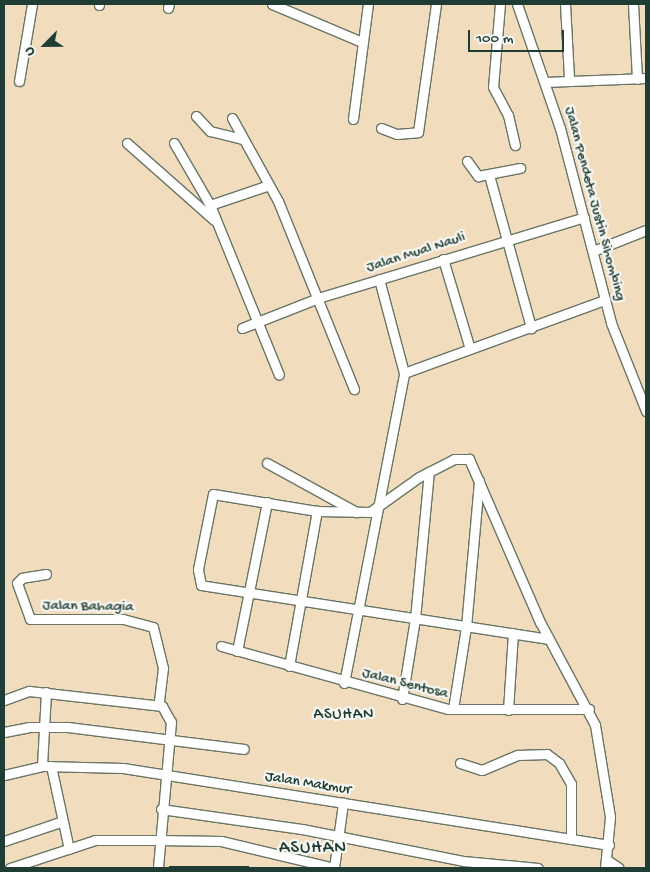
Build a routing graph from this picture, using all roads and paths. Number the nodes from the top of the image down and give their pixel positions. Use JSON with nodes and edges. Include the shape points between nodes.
{"nodes":[{"id":1,"x":32,"y":4,"type":"edge"},
{"id":2,"x":272,"y":4,"type":"edge"},
{"id":3,"x":368,"y":4,"type":"edge"},
{"id":4,"x":436,"y":4,"type":"edge"},
{"id":5,"x":499,"y":4,"type":"edge"},
{"id":6,"x":504,"y":4,"type":"edge"},
{"id":7,"x":517,"y":4,"type":"edge"},
{"id":8,"x":565,"y":4,"type":"edge"},
{"id":9,"x":633,"y":4,"type":"edge"},
{"id":10,"x":362,"y":42,"type":"junction"},
{"id":11,"x":569,"y":79,"type":"junction"},
{"id":12,"x":642,"y":79,"type":"edge"},
{"id":13,"x":19,"y":81,"type":"dead end"},
{"id":14,"x":545,"y":82,"type":"junction"},
{"id":15,"x":196,"y":116,"type":"dead end"},
{"id":16,"x":232,"y":118,"type":"dead end"},
{"id":17,"x":353,"y":120,"type":"dead end"},
{"id":18,"x":381,"y":128,"type":"dead end"},
{"id":19,"x":244,"y":139,"type":"junction"},
{"id":20,"x":174,"y":143,"type":"dead end"},
{"id":21,"x":127,"y":144,"type":"dead end"},
{"id":22,"x":515,"y":145,"type":"dead end"},
{"id":23,"x":467,"y":160,"type":"dead end"},
{"id":24,"x":520,"y":168,"type":"dead end"},
{"id":25,"x":489,"y":175,"type":"junction"},
{"id":26,"x":269,"y":185,"type":"junction"},
{"id":27,"x":210,"y":204,"type":"junction"},
{"id":28,"x":584,"y":217,"type":"junction"},
{"id":29,"x":214,"y":220,"type":"junction"},
{"id":30,"x":646,"y":230,"type":"edge"},
{"id":31,"x":505,"y":240,"type":"junction"},
{"id":32,"x":593,"y":251,"type":"junction"},
{"id":33,"x":443,"y":259,"type":"junction"},
{"id":34,"x":379,"y":279,"type":"junction"},
{"id":35,"x":318,"y":298,"type":"junction"},
{"id":36,"x":605,"y":300,"type":"junction"},
{"id":37,"x":258,"y":322,"type":"junction"},
{"id":38,"x":242,"y":328,"type":"dead end"},
{"id":39,"x":531,"y":328,"type":"junction"},
{"id":40,"x":470,"y":349,"type":"junction"},
{"id":41,"x":404,"y":373,"type":"junction"},
{"id":42,"x":279,"y":375,"type":"dead end"},
{"id":43,"x":354,"y":389,"type":"dead end"},
{"id":44,"x":646,"y":411,"type":"edge"},
{"id":45,"x":267,"y":463,"type":"dead end"},
{"id":46,"x":429,"y":472,"type":"junction"},
{"id":47,"x":479,"y":479,"type":"junction"},
{"id":48,"x":267,"y":502,"type":"junction"},
{"id":49,"x":374,"y":510,"type":"junction"},
{"id":50,"x":317,"y":511,"type":"junction"},
{"id":51,"x":356,"y":512,"type":"junction"},
{"id":52,"x":46,"y":574,"type":"dead end"},
{"id":53,"x":250,"y":593,"type":"junction"},
{"id":54,"x":304,"y":602,"type":"junction"},
{"id":55,"x":357,"y":610,"type":"junction"},
{"id":56,"x":415,"y":619,"type":"junction"},
{"id":57,"x":466,"y":627,"type":"junction"},
{"id":58,"x":513,"y":633,"type":"junction"},
{"id":59,"x":549,"y":639,"type":"junction"},
{"id":60,"x":220,"y":646,"type":"dead end"},
{"id":61,"x":237,"y":651,"type":"junction"},
{"id":62,"x":289,"y":666,"type":"junction"},
{"id":63,"x":344,"y":682,"type":"junction"},
{"id":64,"x":46,"y":692,"type":"junction"},
{"id":65,"x":402,"y":699,"type":"junction"},
{"id":66,"x":4,"y":700,"type":"edge"},
{"id":67,"x":158,"y":703,"type":"junction"},
{"id":68,"x":453,"y":709,"type":"junction"},
{"id":69,"x":589,"y":709,"type":"junction"},
{"id":70,"x":508,"y":710,"type":"junction"},
{"id":71,"x":44,"y":728,"type":"junction"},
{"id":72,"x":4,"y":732,"type":"edge"},
{"id":73,"x":169,"y":739,"type":"junction"},
{"id":74,"x":244,"y":749,"type":"dead end"},
{"id":75,"x":460,"y":763,"type":"dead end"},
{"id":76,"x":47,"y":766,"type":"junction"},
{"id":77,"x":4,"y":775,"type":"edge"},
{"id":78,"x":166,"y":775,"type":"junction"},
{"id":79,"x":343,"y":803,"type":"junction"},
{"id":80,"x":161,"y":809,"type":"junction"},
{"id":81,"x":63,"y":822,"type":"junction"},
{"id":82,"x":338,"y":836,"type":"junction"},
{"id":83,"x":572,"y":839,"type":"junction"},
{"id":84,"x":158,"y":840,"type":"junction"},
{"id":85,"x":4,"y":841,"type":"edge"},
{"id":86,"x":609,"y":845,"type":"junction"},
{"id":87,"x":69,"y":849,"type":"junction"},
{"id":88,"x":606,"y":864,"type":"edge"},
{"id":89,"x":10,"y":868,"type":"edge"},
{"id":90,"x":158,"y":868,"type":"edge"},
{"id":91,"x":334,"y":868,"type":"edge"},
{"id":92,"x":538,"y":868,"type":"edge"},
{"id":93,"x":619,"y":868,"type":"edge"}],
"edges":[{"from":1,"to":13,"type":"street"},
{"from":2,"to":10,"type":"street"},
{"from":3,"to":10,"type":"street"},
{"from":4,"to":18,"type":"street","via":[[418,132],[397,134]]},
{"from":5,"to":6,"type":"street"},
{"from":5,"to":22,"type":"street","via":[[493,87],[508,115]]},
{"from":7,"to":14,"type":"street","name":"Jalan Pendeta Justin Sihombing"},
{"from":8,"to":11,"type":"street"},
{"from":9,"to":12,"type":"street"},
{"from":10,"to":17,"type":"street"},
{"from":11,"to":12,"type":"street"},
{"from":11,"to":14,"type":"street"},
{"from":14,"to":28,"type":"street","name":"Jalan Pendeta Justin Sihombing"},
{"from":15,"to":19,"type":"street","via":[[210,131]]},
{"from":16,"to":19,"type":"street"},
{"from":19,"to":26,"type":"street"},
{"from":20,"to":27,"type":"street"},
{"from":21,"to":29,"type":"street"},
{"from":23,"to":25,"type":"street","via":[[475,176]]},
{"from":24,"to":25,"type":"street"},
{"from":25,"to":31,"type":"street"},
{"from":26,"to":27,"type":"street"},
{"from":26,"to":35,"type":"street"},
{"from":27,"to":29,"type":"street"},
{"from":28,"to":31,"type":"street","name":"Jalan Mual Nauli"},
{"from":28,"to":32,"type":"street","name":"Jalan Pendeta Justin Sihombing"},
{"from":29,"to":37,"type":"street"},
{"from":30,"to":32,"type":"street"},
{"from":31,"to":33,"type":"street","name":"Jalan Mual Nauli"},
{"from":31,"to":39,"type":"street"},
{"from":32,"to":36,"type":"street","name":"Jalan Pendeta Justin Sihombing"},
{"from":33,"to":34,"type":"street","name":"Jalan Mual Nauli"},
{"from":33,"to":40,"type":"street"},
{"from":34,"to":35,"type":"street","name":"Jalan Mual Nauli"},
{"from":34,"to":41,"type":"street"},
{"from":35,"to":37,"type":"street","name":"Jalan Mual Nauli"},
{"from":35,"to":43,"type":"street"},
{"from":36,"to":39,"type":"street"},
{"from":36,"to":44,"type":"street","name":"Jalan Pendeta Justin Sihombing"},
{"from":37,"to":38,"type":"street","name":"Jalan Mual Nauli"},
{"from":37,"to":42,"type":"street"},
{"from":39,"to":40,"type":"street"},
{"from":40,"to":41,"type":"street"},
{"from":41,"to":49,"type":"street"},
{"from":45,"to":51,"type":"street"},
{"from":46,"to":47,"type":"street","via":[[463,457],[472,463]]},
{"from":46,"to":49,"type":"street"},
{"from":46,"to":56,"type":"street"},
{"from":47,"to":57,"type":"street"},
{"from":47,"to":59,"type":"street"},
{"from":48,"to":50,"type":"street"},
{"from":48,"to":53,"type":"street"},
{"from":48,"to":53,"type":"street","via":[[212,494],[198,569],[201,585]]},
{"from":49,"to":51,"type":"street"},
{"from":49,"to":55,"type":"street"},
{"from":50,"to":51,"type":"street"},
{"from":50,"to":54,"type":"street"},
{"from":52,"to":67,"type":"street","name":"Jalan Bahagia","via":[[22,578],[17,583],[27,617],[33,620],[123,619],[153,627],[163,668]]},
{"from":53,"to":54,"type":"street"},
{"from":53,"to":61,"type":"street"},
{"from":54,"to":55,"type":"street"},
{"from":54,"to":62,"type":"street"},
{"from":55,"to":56,"type":"street"},
{"from":55,"to":63,"type":"street"},
{"from":56,"to":57,"type":"street"},
{"from":56,"to":65,"type":"street"},
{"from":57,"to":58,"type":"street"},
{"from":57,"to":68,"type":"street"},
{"from":58,"to":59,"type":"street"},
{"from":58,"to":70,"type":"street"},
{"from":59,"to":69,"type":"street"},
{"from":60,"to":61,"type":"street","name":"Jalan Sentosa"},
{"from":61,"to":62,"type":"street","name":"Jalan Sentosa"},
{"from":62,"to":63,"type":"street","name":"Jalan Sentosa"},
{"from":63,"to":65,"type":"street","name":"Jalan Sentosa"},
{"from":64,"to":66,"type":"street","via":[[29,691]]},
{"from":64,"to":67,"type":"street"},
{"from":64,"to":71,"type":"street"},
{"from":65,"to":68,"type":"street","name":"Jalan Sentosa"},
{"from":67,"to":73,"type":"street","via":[[170,717]]},
{"from":68,"to":70,"type":"street","name":"Jalan Sentosa"},
{"from":69,"to":70,"type":"street","name":"Jalan Sentosa"},
{"from":69,"to":86,"type":"street","via":[[609,802]]},
{"from":71,"to":72,"type":"street"},
{"from":71,"to":73,"type":"street"},
{"from":71,"to":76,"type":"street"},
{"from":73,"to":74,"type":"street"},
{"from":73,"to":78,"type":"street"},
{"from":75,"to":83,"type":"street","via":[[482,770],[518,755],[547,754],[559,763],[572,784]]},
{"from":76,"to":77,"type":"street","name":"Jalan Makmur"},
{"from":76,"to":78,"type":"street","name":"Jalan Makmur","via":[[123,768]]},
{"from":76,"to":81,"type":"street"},
{"from":78,"to":79,"type":"street","name":"Jalan Makmur"},
{"from":78,"to":80,"type":"street"},
{"from":79,"to":82,"type":"street"},
{"from":79,"to":83,"type":"street","name":"Jalan Makmur"},
{"from":80,"to":82,"type":"street"},
{"from":80,"to":84,"type":"street"},
{"from":81,"to":85,"type":"street"},
{"from":81,"to":87,"type":"street"},
{"from":82,"to":91,"type":"street"},
{"from":82,"to":92,"type":"street","via":[[463,861]]},
{"from":83,"to":86,"type":"street","name":"Jalan Makmur"},
{"from":84,"to":87,"type":"street","via":[[95,840]]},
{"from":84,"to":90,"type":"street"},
{"from":84,"to":91,"type":"street","via":[[221,841]]},
{"from":86,"to":88,"type":"street"},
{"from":87,"to":89,"type":"street"},
{"from":88,"to":93,"type":"street"}]}
